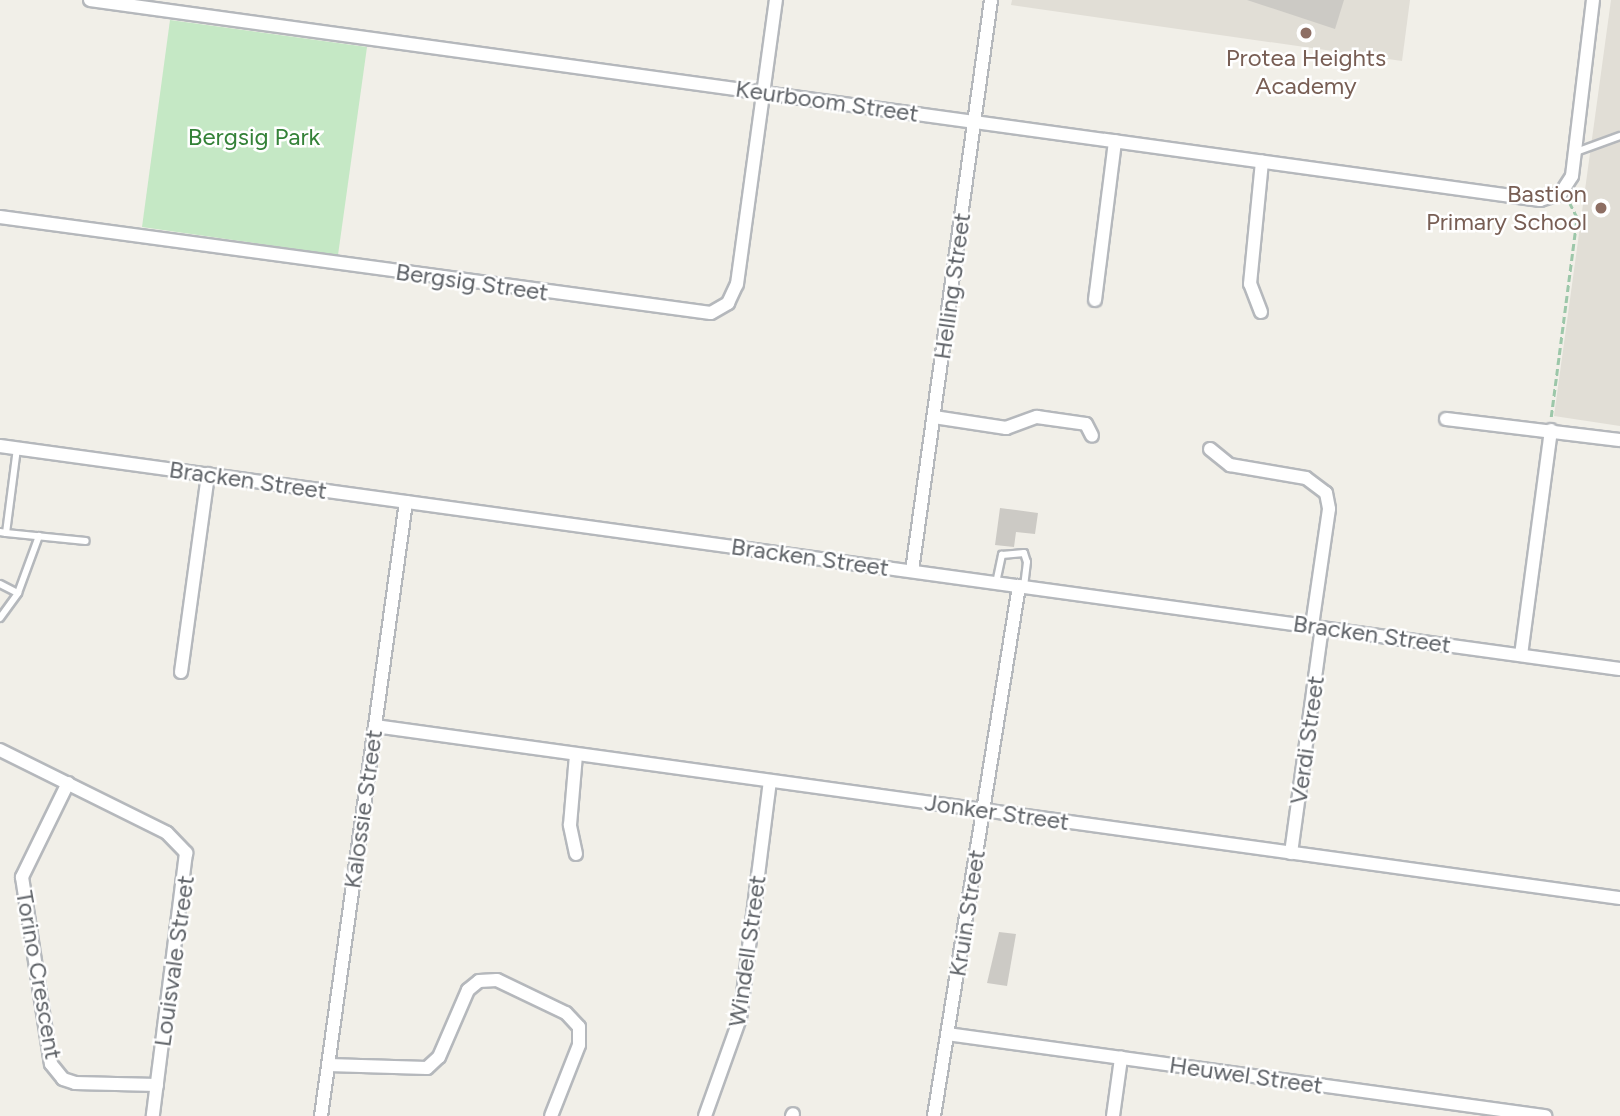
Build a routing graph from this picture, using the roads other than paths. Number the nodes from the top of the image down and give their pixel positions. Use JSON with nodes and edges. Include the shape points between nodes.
{"nodes":[{"id":1,"x":90,"y":0,"type":"edge"},
{"id":2,"x":776,"y":0,"type":"edge"},
{"id":3,"x":991,"y":0,"type":"edge"},
{"id":4,"x":1593,"y":0,"type":"edge"},
{"id":5,"x":172,"y":6,"type":"edge"},
{"id":6,"x":763,"y":93,"type":"junction"},
{"id":7,"x":974,"y":122,"type":"junction"},
{"id":8,"x":1620,"y":136,"type":"edge"},
{"id":9,"x":1115,"y":141,"type":"junction"},
{"id":10,"x":1576,"y":152,"type":"junction"},
{"id":11,"x":1262,"y":162,"type":"junction"},
{"id":12,"x":0,"y":217,"type":"edge"},
{"id":13,"x":1095,"y":299,"type":"dead end"},
{"id":14,"x":1261,"y":312,"type":"dead end"},
{"id":15,"x":934,"y":418,"type":"junction"},
{"id":16,"x":1446,"y":419,"type":"dead end"},
{"id":17,"x":1551,"y":430,"type":"junction"},
{"id":18,"x":1092,"y":436,"type":"dead end"},
{"id":19,"x":1620,"y":440,"type":"edge"},
{"id":20,"x":0,"y":446,"type":"edge"},
{"id":21,"x":17,"y":448,"type":"junction"},
{"id":22,"x":1210,"y":449,"type":"dead end"},
{"id":23,"x":208,"y":474,"type":"junction"},
{"id":24,"x":406,"y":502,"type":"junction"},
{"id":25,"x":3,"y":532,"type":"edge"},
{"id":26,"x":39,"y":536,"type":"junction"},
{"id":27,"x":86,"y":541,"type":"dead end"},
{"id":28,"x":912,"y":571,"type":"junction"},
{"id":29,"x":996,"y":583,"type":"junction"},
{"id":30,"x":0,"y":584,"type":"edge"},
{"id":31,"x":1022,"y":586,"type":"junction"},
{"id":32,"x":18,"y":593,"type":"junction"},
{"id":33,"x":0,"y":618,"type":"edge"},
{"id":34,"x":1317,"y":627,"type":"junction"},
{"id":35,"x":1521,"y":655,"type":"junction"},
{"id":36,"x":1620,"y":669,"type":"edge"},
{"id":37,"x":181,"y":672,"type":"dead end"},
{"id":38,"x":375,"y":726,"type":"junction"},
{"id":39,"x":0,"y":750,"type":"edge"},
{"id":40,"x":576,"y":755,"type":"junction"},
{"id":41,"x":770,"y":782,"type":"junction"},
{"id":42,"x":68,"y":783,"type":"junction"},
{"id":43,"x":983,"y":809,"type":"junction"},
{"id":44,"x":1291,"y":853,"type":"junction"},
{"id":45,"x":576,"y":854,"type":"dead end"},
{"id":46,"x":1620,"y":898,"type":"edge"},
{"id":47,"x":947,"y":1034,"type":"junction"},
{"id":48,"x":1121,"y":1058,"type":"junction"},
{"id":49,"x":328,"y":1065,"type":"junction"},
{"id":50,"x":157,"y":1084,"type":"junction"},
{"id":51,"x":1456,"y":1110,"type":"edge"},
{"id":52,"x":153,"y":1116,"type":"edge"},
{"id":53,"x":321,"y":1116,"type":"edge"},
{"id":54,"x":551,"y":1116,"type":"edge"},
{"id":55,"x":705,"y":1116,"type":"edge"},
{"id":56,"x":934,"y":1116,"type":"edge"},
{"id":57,"x":1113,"y":1116,"type":"edge"},
{"id":58,"x":1545,"y":1116,"type":"edge"}],
"edges":[{"from":1,"to":5,"type":"street","name":"Keurboom Street"},
{"from":2,"to":6,"type":"street","name":"Bergsig Street"},
{"from":3,"to":7,"type":"street","name":"Helling Street"},
{"from":4,"to":10,"type":"street"},
{"from":5,"to":6,"type":"street","name":"Keurboom Street"},
{"from":6,"to":7,"type":"street","name":"Keurboom Street"},
{"from":6,"to":12,"type":"street","name":"Bergsig Street","via":[[737,284],[728,303],[711,313]]},
{"from":7,"to":9,"type":"street","name":"Keurboom Street"},
{"from":7,"to":15,"type":"street","name":"Helling Street"},
{"from":8,"to":10,"type":"lane"},
{"from":9,"to":11,"type":"street","name":"Keurboom Street"},
{"from":9,"to":13,"type":"street"},
{"from":10,"to":11,"type":"street","name":"Keurboom Street","via":[[1572,176],[1561,193],[1540,200]]},
{"from":11,"to":14,"type":"street","via":[[1250,284]]},
{"from":15,"to":18,"type":"street","via":[[1006,428],[1037,417],[1086,424]]},
{"from":15,"to":28,"type":"street","name":"Helling Street"},
{"from":16,"to":17,"type":"street"},
{"from":17,"to":19,"type":"street"},
{"from":17,"to":35,"type":"street"},
{"from":20,"to":21,"type":"street","name":"Bracken Street"},
{"from":21,"to":23,"type":"street","name":"Bracken Street"},
{"from":21,"to":25,"type":"lane"},
{"from":22,"to":34,"type":"street","name":"Verdi Street","via":[[1230,465],[1306,478],[1326,493]]},
{"from":23,"to":24,"type":"street","name":"Bracken Street"},
{"from":23,"to":37,"type":"street"},
{"from":24,"to":28,"type":"street","name":"Bracken Street"},
{"from":24,"to":38,"type":"street","name":"Kalossie Street"},
{"from":25,"to":26,"type":"lane"},
{"from":26,"to":27,"type":"lane"},
{"from":26,"to":32,"type":"lane"},
{"from":28,"to":29,"type":"street","name":"Bracken Street"},
{"from":29,"to":31,"type":"street","name":"Bracken Street"},
{"from":29,"to":31,"type":"lane","via":[[1002,555],[1024,553],[1027,562]]},
{"from":30,"to":32,"type":"lane"},
{"from":31,"to":34,"type":"street","name":"Bracken Street"},
{"from":31,"to":43,"type":"street","name":"Kruin Street"},
{"from":32,"to":33,"type":"lane"},
{"from":34,"to":35,"type":"street","name":"Bracken Street"},
{"from":34,"to":44,"type":"street","name":"Verdi Street"},
{"from":35,"to":36,"type":"street","name":"Bracken Street"},
{"from":38,"to":40,"type":"street","name":"Jonker Street"},
{"from":38,"to":49,"type":"street","name":"Kalossie Street"},
{"from":39,"to":42,"type":"street","name":"Louisvale Street"},
{"from":40,"to":41,"type":"street","name":"Jonker Street"},
{"from":40,"to":45,"type":"street","via":[[570,825]]},
{"from":41,"to":43,"type":"street","name":"Jonker Street"},
{"from":41,"to":55,"type":"street","name":"Windell Street","via":[[740,1018]]},
{"from":42,"to":50,"type":"street","name":"Louisvale Street","via":[[173,836],[186,853]]},
{"from":42,"to":50,"type":"street","name":"Torino Crescent","via":[[22,877],[51,1063],[63,1079],[75,1083]]},
{"from":43,"to":44,"type":"street","name":"Jonker Street"},
{"from":43,"to":47,"type":"street","name":"Kruin Street"},
{"from":44,"to":46,"type":"street","name":"Jonker Street"},
{"from":47,"to":48,"type":"street","name":"Heuwel Street"},
{"from":47,"to":56,"type":"street","name":"Kruin Street"},
{"from":48,"to":51,"type":"street","name":"Heuwel Street"},
{"from":48,"to":57,"type":"street"},
{"from":49,"to":53,"type":"street","name":"Kalossie Street"},
{"from":49,"to":54,"type":"street","via":[[427,1068],[439,1057],[468,990],[479,981],[497,980],[566,1013],[579,1027],[579,1045]]},
{"from":50,"to":52,"type":"street","name":"Louisvale Street"},
{"from":51,"to":58,"type":"street","name":"Heuwel Street"}]}
